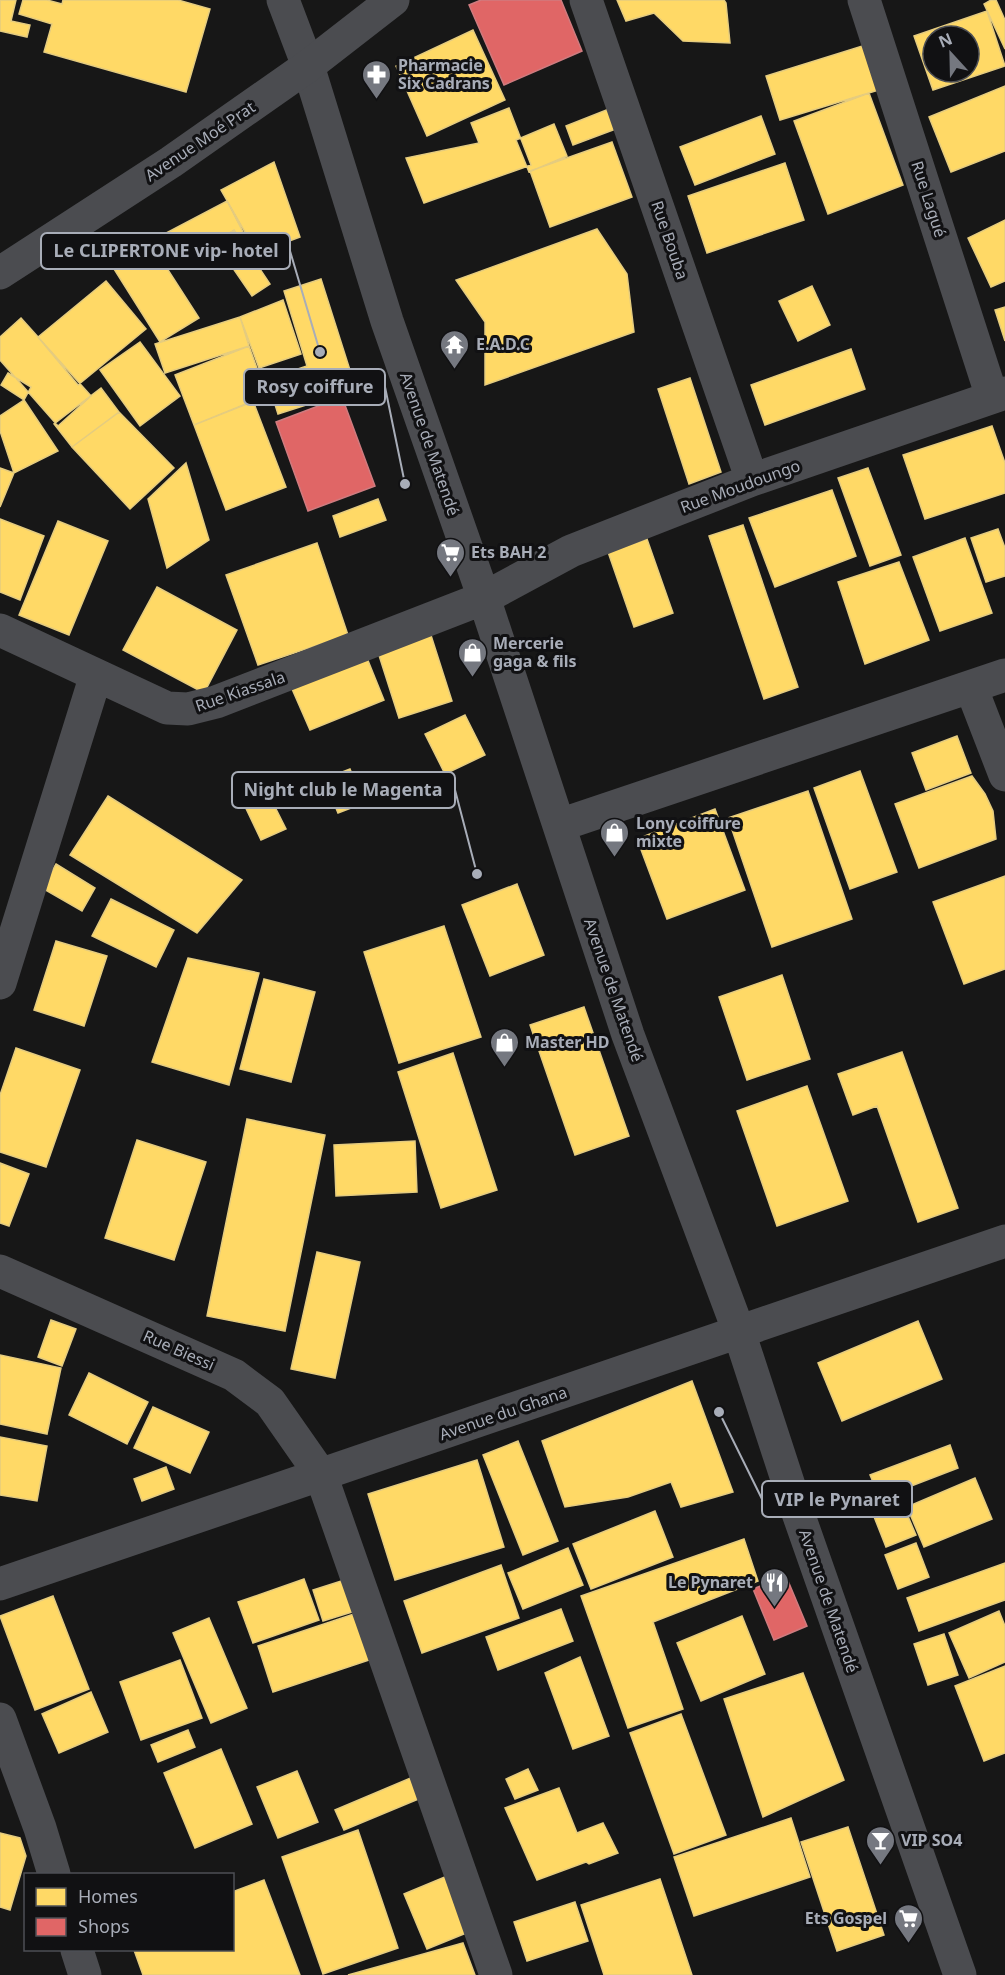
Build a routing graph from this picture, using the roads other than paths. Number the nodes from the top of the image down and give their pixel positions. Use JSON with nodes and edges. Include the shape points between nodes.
{"nodes":[{"id":1,"x":284,"y":0,"type":"edge"},
{"id":2,"x":393,"y":0,"type":"edge"},
{"id":3,"x":586,"y":0,"type":"edge"},
{"id":4,"x":864,"y":0,"type":"edge"},
{"id":5,"x":308,"y":66,"type":"junction"},
{"id":6,"x":0,"y":273,"type":"edge"},
{"id":7,"x":999,"y":395,"type":"edge"},
{"id":8,"x":752,"y":480,"type":"junction"},
{"id":9,"x":484,"y":598,"type":"junction"},
{"id":10,"x":0,"y":630,"type":"edge"},
{"id":11,"x":96,"y":675,"type":"junction"},
{"id":12,"x":1005,"y":675,"type":"edge"},
{"id":13,"x":971,"y":687,"type":"junction"},
{"id":14,"x":1005,"y":775,"type":"edge"},
{"id":15,"x":560,"y":825,"type":"junction"},
{"id":16,"x":0,"y":983,"type":"edge"},
{"id":17,"x":1005,"y":1241,"type":"edge"},
{"id":18,"x":0,"y":1271,"type":"edge"},
{"id":19,"x":740,"y":1332,"type":"junction"},
{"id":20,"x":321,"y":1475,"type":"junction"},
{"id":21,"x":0,"y":1584,"type":"edge"},
{"id":22,"x":0,"y":1719,"type":"edge"},
{"id":23,"x":53,"y":1873,"type":"edge"},
{"id":24,"x":77,"y":1951,"type":"edge"},
{"id":25,"x":85,"y":1975,"type":"edge"},
{"id":26,"x":496,"y":1975,"type":"edge"},
{"id":27,"x":960,"y":1975,"type":"edge"}],
"edges":[{"from":1,"to":5,"type":"street","name":"Avenue de Matendé"},
{"from":2,"to":5,"type":"street","name":"Avenue Moé Prat"},
{"from":3,"to":8,"type":"street","name":"Rue Bouba"},
{"from":4,"to":7,"type":"street","name":"Rue Lagué"},
{"from":5,"to":6,"type":"street","name":"Avenue Moé Prat","via":[[171,162]]},
{"from":5,"to":9,"type":"street","name":"Avenue de Matendé","via":[[387,321]]},
{"from":7,"to":8,"type":"street","name":"Rue Moudoungo"},
{"from":8,"to":9,"type":"street","name":"Rue Moudoungo","via":[[571,551]]},
{"from":9,"to":11,"type":"street","name":"Rue Kiassala","via":[[216,702],[188,709],[167,708]]},
{"from":9,"to":15,"type":"street","name":"Avenue de Matendé"},
{"from":10,"to":11,"type":"street","name":"Rue Kiassala"},
{"from":11,"to":16,"type":"street"},
{"from":12,"to":13,"type":"street"},
{"from":13,"to":14,"type":"street"},
{"from":13,"to":15,"type":"street"},
{"from":15,"to":19,"type":"street","name":"Avenue de Matendé","via":[[628,1035]]},
{"from":17,"to":19,"type":"street","name":"Avenue du Ghana"},
{"from":18,"to":20,"type":"street","name":"Rue Biessi","via":[[234,1375],[270,1402]]},
{"from":19,"to":20,"type":"street","name":"Avenue du Ghana"},
{"from":19,"to":27,"type":"street","name":"Avenue de Matendé","via":[[798,1513]]},
{"from":20,"to":21,"type":"street","name":"Avenue du Ghana"},
{"from":20,"to":26,"type":"street","name":"Rue Biessi"},
{"from":22,"to":23,"type":"street"},
{"from":24,"to":25,"type":"street"}]}
